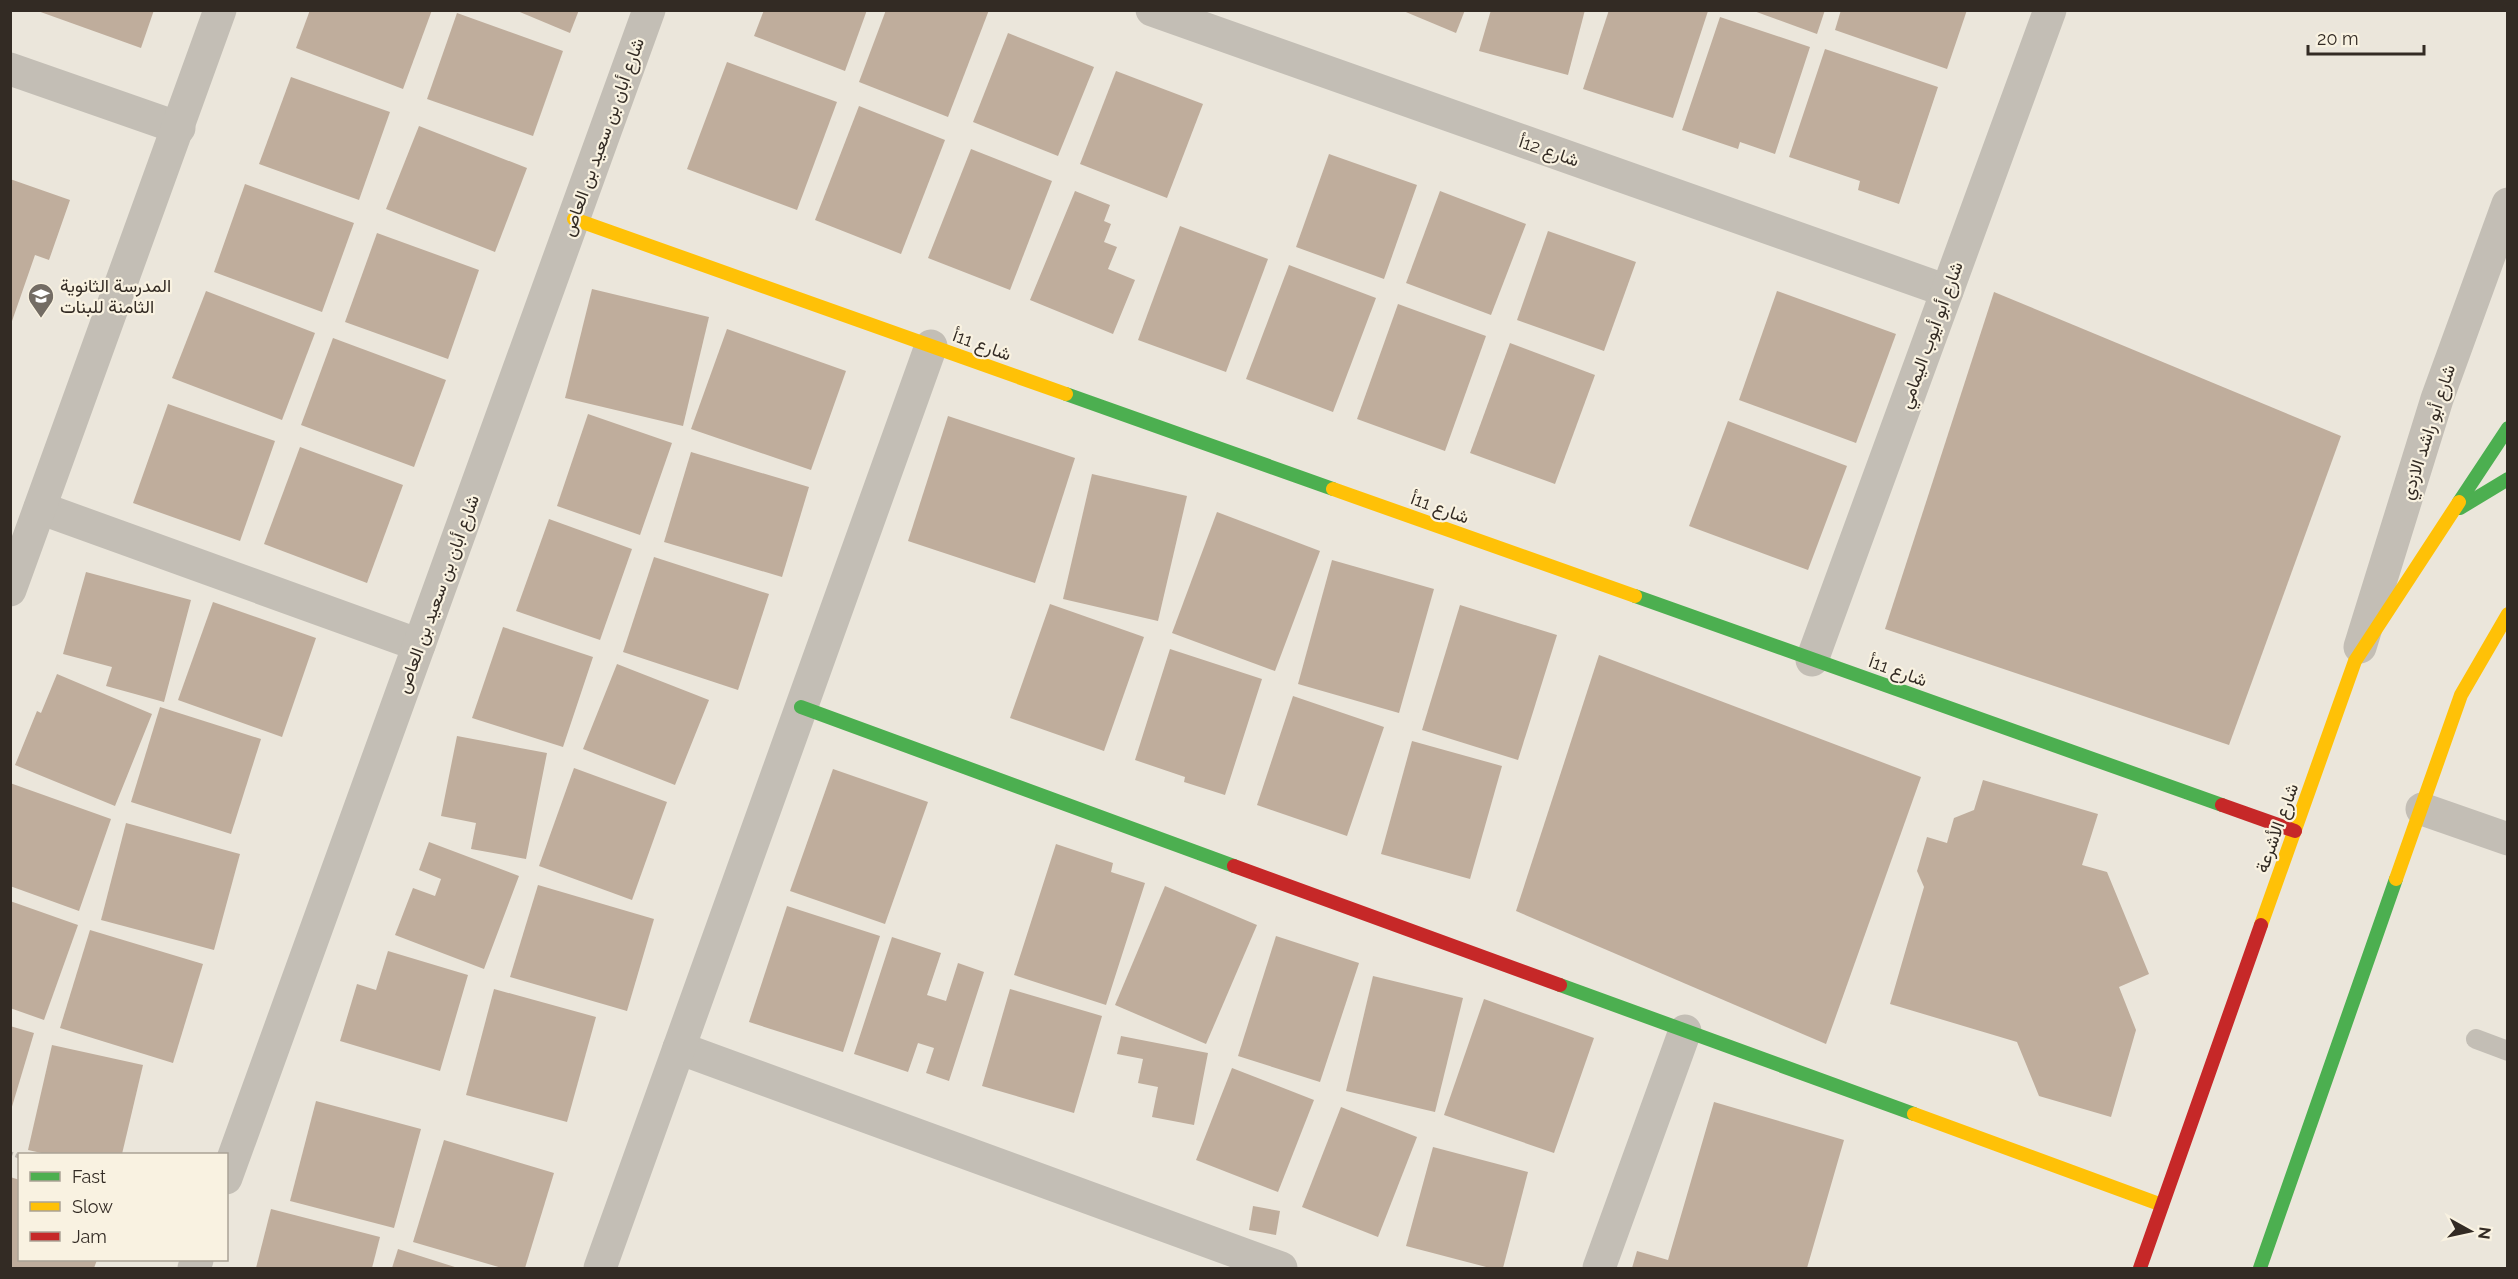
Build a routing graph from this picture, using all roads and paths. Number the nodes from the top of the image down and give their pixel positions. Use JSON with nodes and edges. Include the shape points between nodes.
{"nodes":[{"id":1,"x":220,"y":10,"type":"edge"},
{"id":2,"x":649,"y":10,"type":"edge"},
{"id":3,"x":1152,"y":10,"type":"edge"},
{"id":4,"x":2050,"y":10,"type":"edge"},
{"id":5,"x":10,"y":69,"type":"edge"},
{"id":6,"x":179,"y":128,"type":"junction"},
{"id":7,"x":2508,"y":204,"type":"edge"},
{"id":8,"x":574,"y":219,"type":"junction"},
{"id":9,"x":1947,"y":291,"type":"junction"},
{"id":10,"x":930,"y":346,"type":"junction"},
{"id":11,"x":2508,"y":428,"type":"edge"},
{"id":12,"x":2508,"y":479,"type":"edge"},
{"id":13,"x":40,"y":508,"type":"junction"},
{"id":14,"x":2451,"y":514,"type":"junction"},
{"id":15,"x":10,"y":590,"type":"edge"},
{"id":16,"x":2508,"y":614,"type":"edge"},
{"id":17,"x":419,"y":645,"type":"junction"},
{"id":18,"x":1812,"y":660,"type":"junction"},
{"id":19,"x":2355,"y":661,"type":"junction"},
{"id":20,"x":801,"y":707,"type":"junction"},
{"id":21,"x":2422,"y":809,"type":"junction"},
{"id":22,"x":2295,"y":831,"type":"junction"},
{"id":23,"x":2508,"y":838,"type":"edge"},
{"id":24,"x":1685,"y":1031,"type":"junction"},
{"id":25,"x":2476,"y":1039,"type":"dead end"},
{"id":26,"x":679,"y":1048,"type":"junction"},
{"id":27,"x":2508,"y":1050,"type":"edge"},
{"id":28,"x":228,"y":1172,"type":"edge"},
{"id":29,"x":2162,"y":1205,"type":"junction"},
{"id":30,"x":1209,"y":1256,"type":"edge"},
{"id":31,"x":600,"y":1269,"type":"edge"},
{"id":32,"x":1281,"y":1269,"type":"edge"},
{"id":33,"x":1599,"y":1269,"type":"edge"},
{"id":34,"x":2140,"y":1269,"type":"edge"},
{"id":35,"x":2260,"y":1269,"type":"edge"}],
"edges":[{"from":1,"to":6,"type":"street"},
{"from":2,"to":8,"type":"street","name":"شارع أبان بن سعيد بن العاص"},
{"from":3,"to":9,"type":"street","name":"شارع 12أ"},
{"from":4,"to":9,"type":"street","name":"شارع أبو أيوب اليمامي"},
{"from":5,"to":6,"type":"street"},
{"from":6,"to":13,"type":"street"},
{"from":7,"to":19,"type":"street","name":"شارع أبو راشد الازدي","via":[[2437,399]]},
{"from":8,"to":10,"type":"street","name":"شارع 11أ"},
{"from":8,"to":17,"type":"street","name":"شارع أبان بن سعيد بن العاص"},
{"from":9,"to":18,"type":"street","name":"شارع أبو أيوب اليمامي"},
{"from":10,"to":18,"type":"street","name":"شارع 11أ"},
{"from":10,"to":20,"type":"street"},
{"from":11,"to":14,"type":"street","name":"شارع الأشرعة"},
{"from":12,"to":14,"type":"street"},
{"from":13,"to":15,"type":"street"},
{"from":13,"to":17,"type":"street"},
{"from":14,"to":19,"type":"street","name":"شارع الأشرعة"},
{"from":16,"to":21,"type":"street","via":[[2462,695]]},
{"from":17,"to":28,"type":"street","name":"شارع أبان بن سعيد بن العاص"},
{"from":18,"to":22,"type":"street","name":"شارع 11أ"},
{"from":19,"to":22,"type":"street","name":"شارع الأشرعة"},
{"from":20,"to":24,"type":"street"},
{"from":20,"to":26,"type":"street"},
{"from":21,"to":23,"type":"street"},
{"from":21,"to":35,"type":"street"},
{"from":22,"to":29,"type":"street","name":"شارع الأشرعة"},
{"from":24,"to":29,"type":"street"},
{"from":24,"to":33,"type":"street"},
{"from":25,"to":27,"type":"lane"},
{"from":26,"to":30,"type":"street"},
{"from":26,"to":31,"type":"street"},
{"from":29,"to":34,"type":"street","name":"شارع الأشرعة"},
{"from":30,"to":32,"type":"street"}]}
